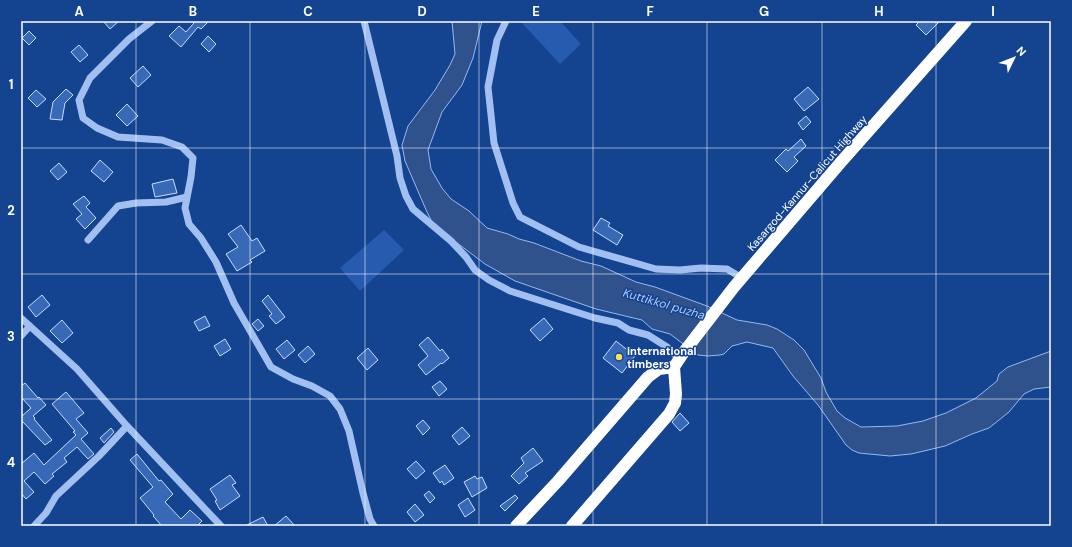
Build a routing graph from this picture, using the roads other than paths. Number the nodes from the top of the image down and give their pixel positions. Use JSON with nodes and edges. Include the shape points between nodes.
{"nodes":[{"id":1,"x":152,"y":21,"type":"edge"},
{"id":2,"x":364,"y":21,"type":"edge"},
{"id":3,"x":506,"y":21,"type":"edge"},
{"id":4,"x":966,"y":21,"type":"edge"},
{"id":5,"x":187,"y":197,"type":"junction"},
{"id":6,"x":88,"y":240,"type":"dead end"},
{"id":7,"x":738,"y":283,"type":"junction"},
{"id":8,"x":21,"y":318,"type":"edge"},
{"id":9,"x":30,"y":326,"type":"junction"},
{"id":10,"x":21,"y":336,"type":"edge"},
{"id":11,"x":679,"y":359,"type":"junction"},
{"id":12,"x":127,"y":426,"type":"junction"},
{"id":13,"x":34,"y":526,"type":"edge"},
{"id":14,"x":221,"y":526,"type":"edge"},
{"id":15,"x":374,"y":526,"type":"edge"},
{"id":16,"x":516,"y":526,"type":"edge"},
{"id":17,"x":572,"y":526,"type":"edge"}],
"edges":[{"from":1,"to":5,"type":"street","via":[[90,78],[79,100],[83,118],[97,128],[118,137],[162,140],[182,147],[193,158]]},
{"from":2,"to":11,"type":"street","via":[[400,178],[413,209],[451,241],[475,270],[489,280],[510,291],[618,323],[630,330],[648,335],[668,347]]},
{"from":3,"to":7,"type":"street","via":[[497,40],[488,87],[494,144],[513,204],[520,216],[580,247],[656,269],[727,269]]},
{"from":4,"to":7,"type":"highway","name":"Kasargod-Kannur-Calicut Highway"},
{"from":5,"to":6,"type":"street","via":[[166,202],[118,206]]},
{"from":5,"to":15,"type":"street","via":[[185,208],[189,224],[216,262],[234,303],[271,367],[330,396],[340,409],[349,431],[363,493]]},
{"from":7,"to":11,"type":"highway","name":"Kasargod-Kannur-Calicut Highway"},
{"from":8,"to":9,"type":"street"},
{"from":9,"to":10,"type":"street"},
{"from":9,"to":12,"type":"street","via":[[77,369]]},
{"from":11,"to":16,"type":"highway","via":[[648,377]]},
{"from":11,"to":17,"type":"highway","via":[[675,403],[669,414]]},
{"from":12,"to":13,"type":"street","via":[[56,496]]},
{"from":12,"to":14,"type":"street"}]}
